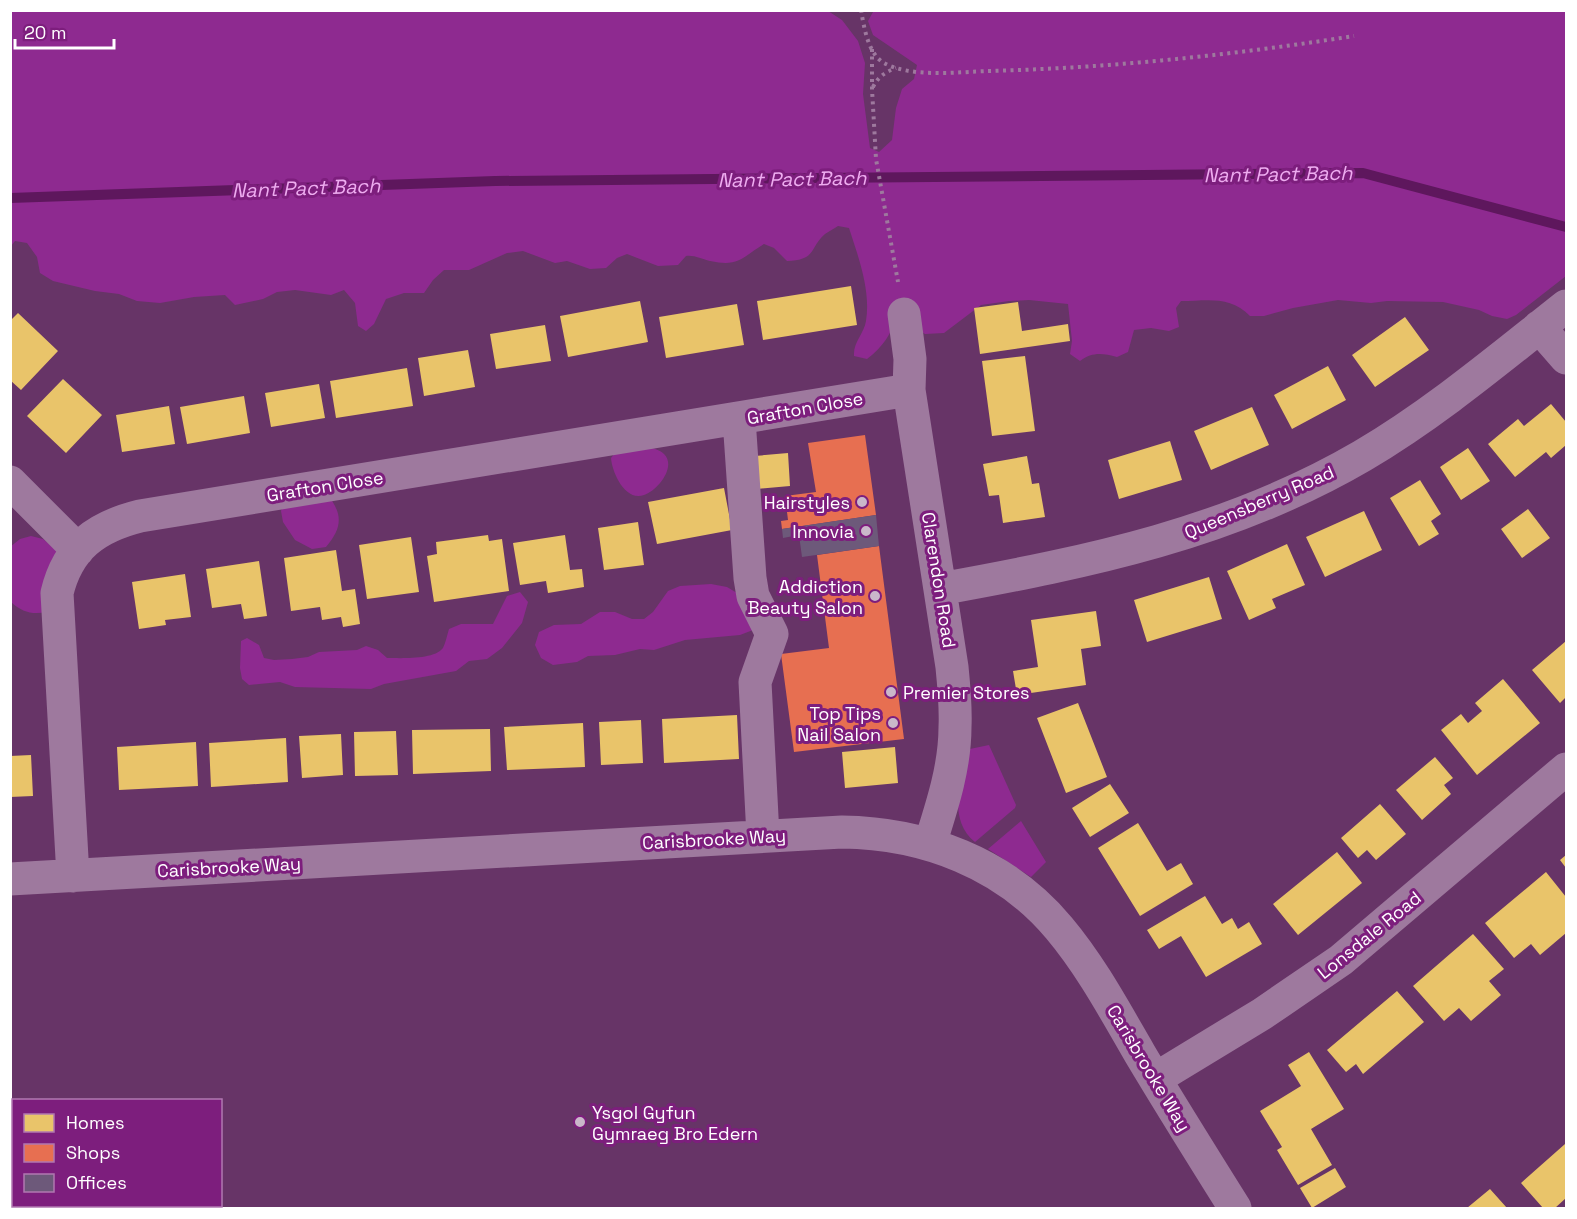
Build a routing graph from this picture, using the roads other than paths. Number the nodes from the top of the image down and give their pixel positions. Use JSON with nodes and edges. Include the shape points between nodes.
{"nodes":[{"id":1,"x":1566,"y":306,"type":"edge"},
{"id":2,"x":904,"y":314,"type":"road end"},
{"id":3,"x":1539,"y":327,"type":"junction"},
{"id":4,"x":1566,"y":358,"type":"edge"},
{"id":5,"x":909,"y":390,"type":"junction"},
{"id":6,"x":739,"y":419,"type":"junction"},
{"id":7,"x":10,"y":482,"type":"edge"},
{"id":8,"x":78,"y":550,"type":"junction"},
{"id":9,"x":940,"y":589,"type":"junction"},
{"id":10,"x":1566,"y":769,"type":"edge"},
{"id":11,"x":763,"y":836,"type":"junction"},
{"id":12,"x":930,"y":844,"type":"junction"},
{"id":13,"x":73,"y":876,"type":"junction"},
{"id":14,"x":10,"y":879,"type":"edge"},
{"id":15,"x":1155,"y":1079,"type":"junction"},
{"id":16,"x":1235,"y":1209,"type":"edge"}],
"edges":[{"from":1,"to":3,"type":"street","name":"Queensberry Road"},
{"from":2,"to":5,"type":"street","name":"Clarendon Road","via":[[910,359]]},
{"from":3,"to":4,"type":"street"},
{"from":3,"to":9,"type":"street","name":"Queensberry Road","via":[[1390,439],[1302,488],[1223,520],[1134,549]]},
{"from":5,"to":6,"type":"street","name":"Grafton Close"},
{"from":5,"to":9,"type":"street","name":"Clarendon Road"},
{"from":6,"to":8,"type":"street","name":"Grafton Close","via":[[140,516],[97,531]]},
{"from":6,"to":11,"type":"street","via":[[750,578],[753,596],[772,634],[755,682]]},
{"from":7,"to":8,"type":"street"},
{"from":8,"to":13,"type":"street","name":"Grafton Close","via":[[62,574],[57,593]]},
{"from":9,"to":12,"type":"street","name":"Clarendon Road","via":[[952,667],[956,728],[949,778]]},
{"from":10,"to":15,"type":"street","name":"Lonsdale Road","via":[[1341,960]]},
{"from":11,"to":12,"type":"street","name":"Carisbrooke Way","via":[[865,832]]},
{"from":11,"to":13,"type":"street","name":"Carisbrooke Way"},
{"from":12,"to":15,"type":"street","name":"Carisbrooke Way","via":[[988,869],[1035,903],[1058,926]]},
{"from":13,"to":14,"type":"street","name":"Carisbrooke Way"},
{"from":15,"to":16,"type":"street","name":"Carisbrooke Way"}]}
